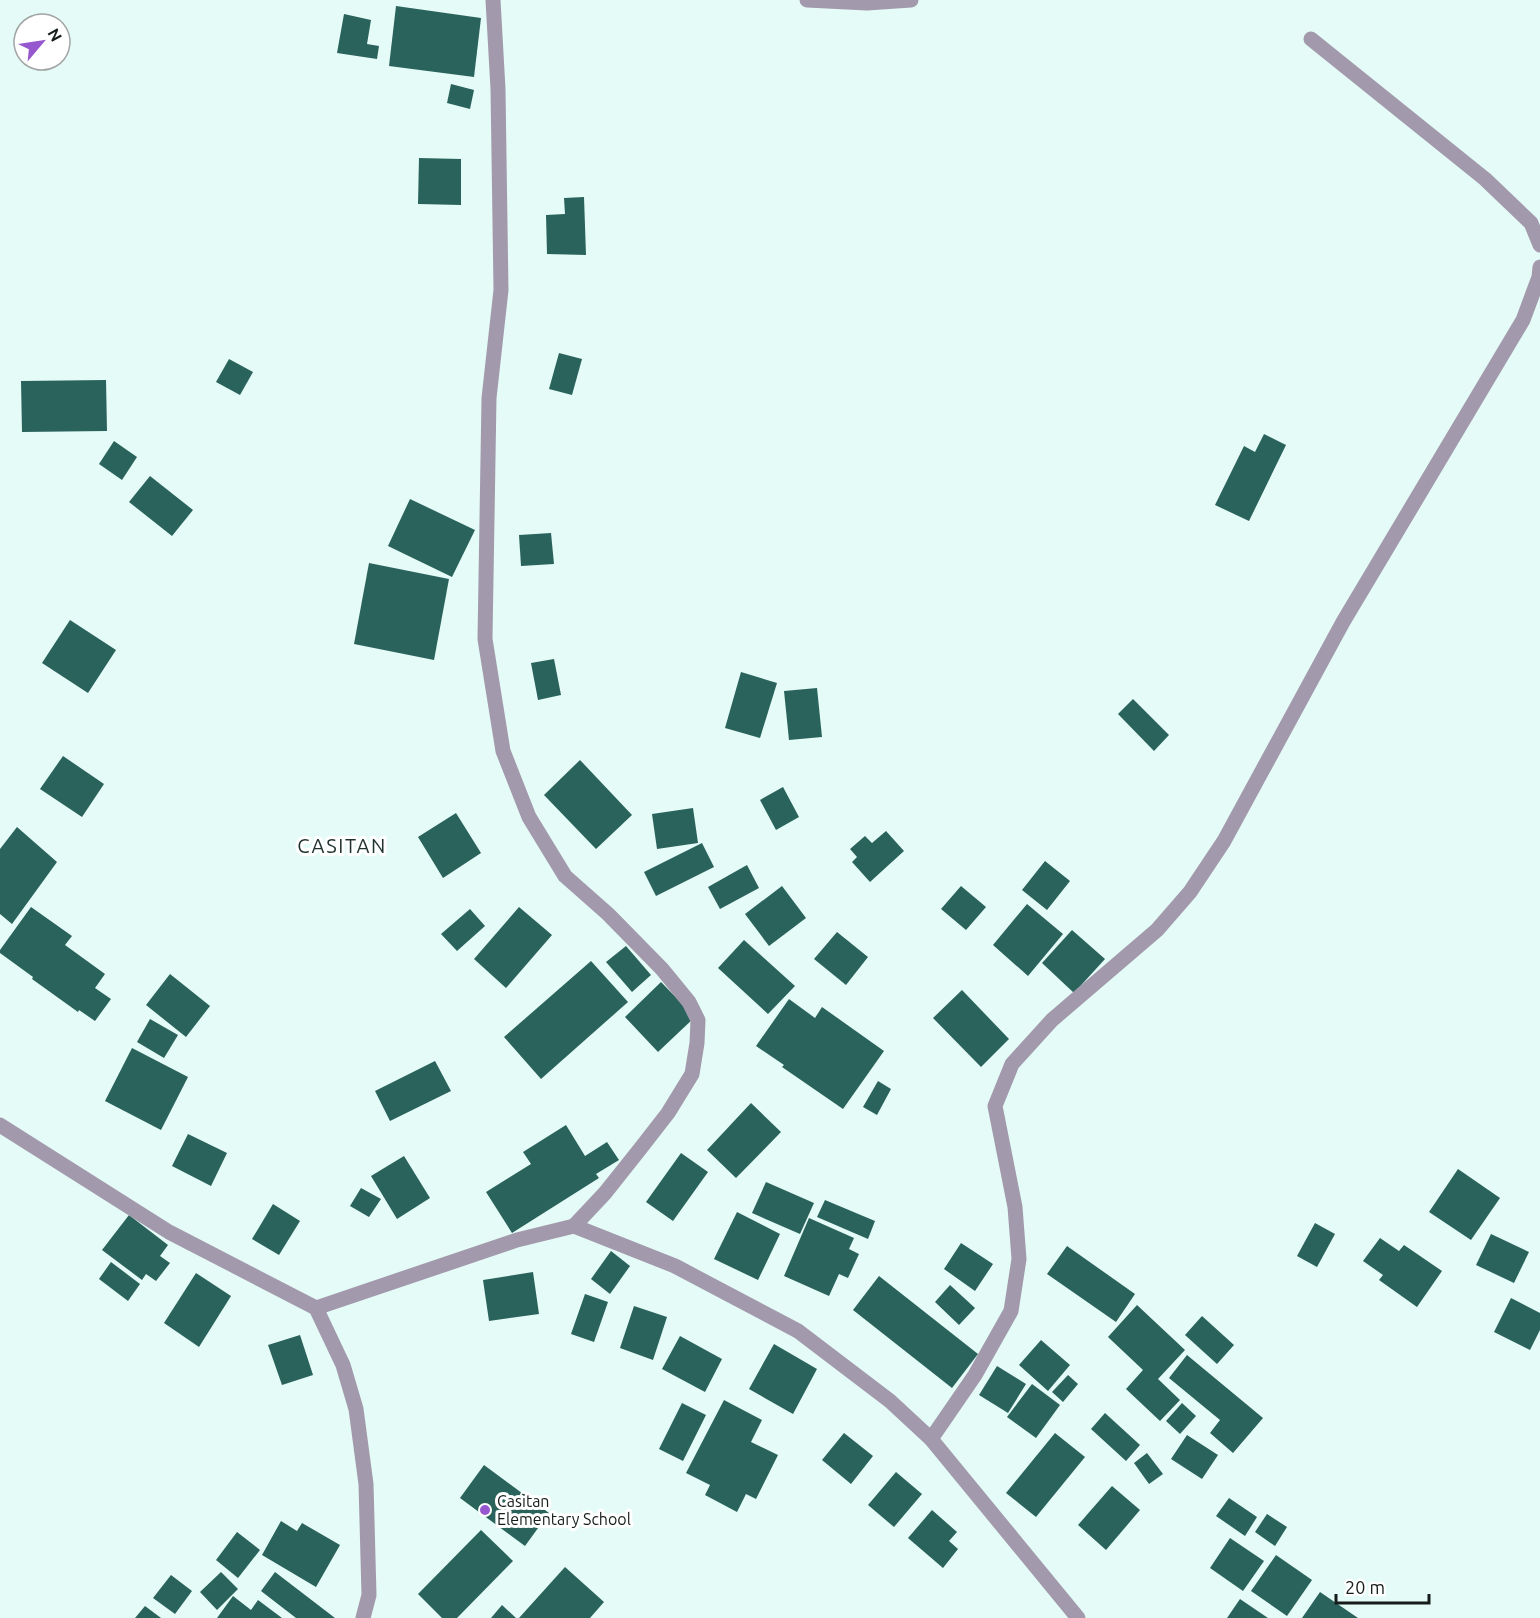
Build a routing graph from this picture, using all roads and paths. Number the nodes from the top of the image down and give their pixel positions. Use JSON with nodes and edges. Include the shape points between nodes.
{"nodes":[{"id":1,"x":492,"y":0,"type":"edge"},
{"id":2,"x":807,"y":0,"type":"edge"},
{"id":3,"x":910,"y":0,"type":"edge"},
{"id":4,"x":1311,"y":39,"type":"dead end"},
{"id":5,"x":1540,"y":244,"type":"edge"},
{"id":6,"x":1540,"y":267,"type":"edge"},
{"id":7,"x":0,"y":1125,"type":"edge"},
{"id":8,"x":574,"y":1226,"type":"junction"},
{"id":9,"x":316,"y":1308,"type":"junction"},
{"id":10,"x":931,"y":1438,"type":"junction"},
{"id":11,"x":363,"y":1618,"type":"edge"},
{"id":12,"x":1078,"y":1618,"type":"edge"}],
"edges":[{"from":1,"to":8,"type":"street","via":[[498,89],[501,290],[489,398],[485,639],[503,751],[529,817],[565,876],[662,969],[689,1002],[698,1020],[692,1074],[668,1113]]},
{"from":2,"to":3,"type":"street"},
{"from":4,"to":5,"type":"street","via":[[1485,179],[1531,224]]},
{"from":6,"to":10,"type":"street","via":[[1523,320],[1343,622],[1224,841],[1190,892],[1157,930],[1052,1020],[1012,1064],[995,1106],[1015,1207],[1019,1259],[1011,1311],[975,1375]]},
{"from":7,"to":9,"type":"street","via":[[169,1232]]},
{"from":8,"to":9,"type":"street","via":[[516,1240]]},
{"from":8,"to":10,"type":"street","via":[[675,1266],[798,1331],[890,1401]]},
{"from":9,"to":11,"type":"street","via":[[343,1365],[356,1409],[366,1484],[369,1595]]},
{"from":10,"to":12,"type":"street"}]}
